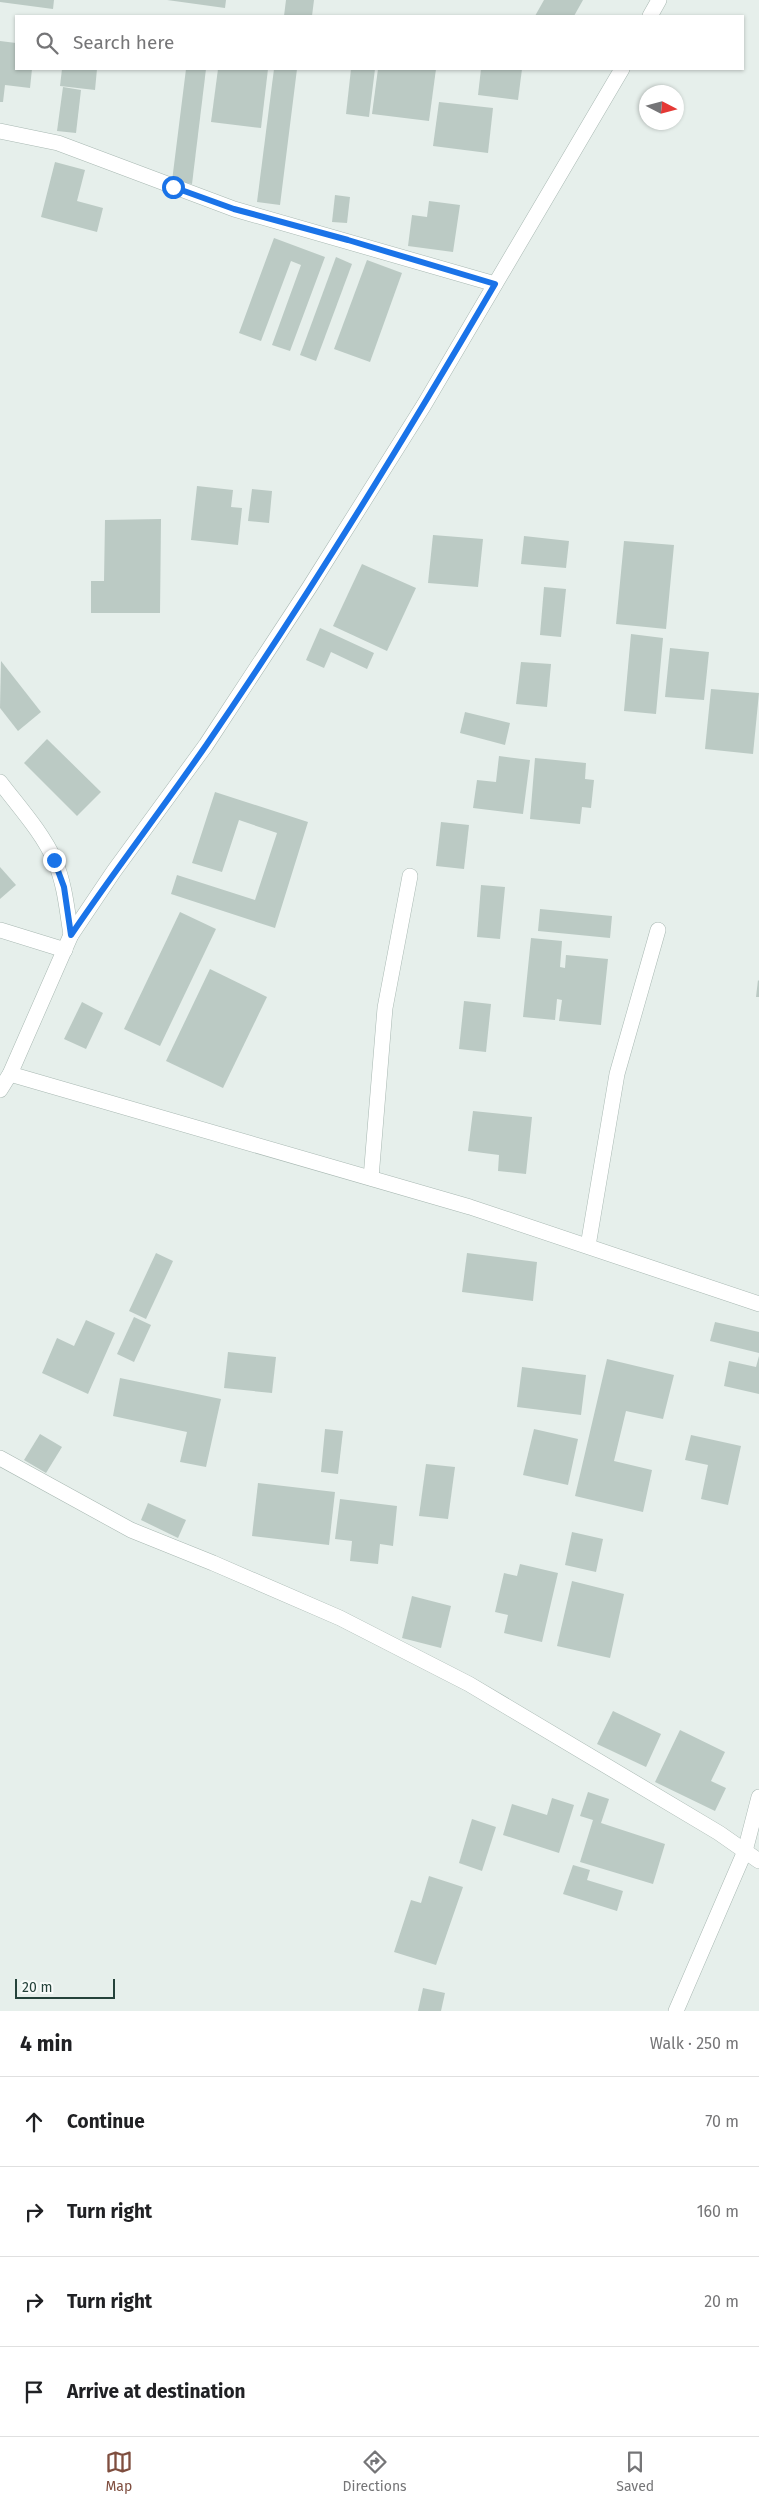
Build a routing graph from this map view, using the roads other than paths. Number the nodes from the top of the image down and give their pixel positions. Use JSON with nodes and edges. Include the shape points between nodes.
{"nodes":[{"id":1,"x":659,"y":0,"type":"edge"},
{"id":2,"x":651,"y":15,"type":"edge"},
{"id":3,"x":621,"y":70,"type":"edge"},
{"id":4,"x":0,"y":131,"type":"edge"},
{"id":5,"x":495,"y":284,"type":"junction"},
{"id":6,"x":0,"y":782,"type":"edge"},
{"id":7,"x":410,"y":876,"type":"dead end"},
{"id":8,"x":0,"y":930,"type":"edge"},
{"id":9,"x":658,"y":930,"type":"dead end"},
{"id":10,"x":71,"y":935,"type":"junction"},
{"id":11,"x":65,"y":950,"type":"junction"},
{"id":12,"x":10,"y":1074,"type":"junction"},
{"id":13,"x":0,"y":1090,"type":"edge"},
{"id":14,"x":371,"y":1178,"type":"junction"},
{"id":15,"x":588,"y":1246,"type":"junction"},
{"id":16,"x":759,"y":1304,"type":"edge"},
{"id":17,"x":0,"y":1458,"type":"edge"},
{"id":18,"x":759,"y":1797,"type":"edge"},
{"id":19,"x":745,"y":1851,"type":"junction"},
{"id":20,"x":759,"y":1861,"type":"edge"},
{"id":21,"x":676,"y":2011,"type":"edge"}],
"edges":[{"from":1,"to":2,"type":"street"},
{"from":3,"to":5,"type":"street"},
{"from":4,"to":5,"type":"street","via":[[58,143],[234,209]]},
{"from":5,"to":10,"type":"street","via":[[424,405],[309,588],[206,745],[114,870]]},
{"from":6,"to":10,"type":"street","via":[[42,838],[54,860],[64,887]]},
{"from":7,"to":14,"type":"street","via":[[385,1008]]},
{"from":8,"to":11,"type":"street"},
{"from":9,"to":15,"type":"street","via":[[617,1074]]},
{"from":10,"to":11,"type":"street"},
{"from":11,"to":12,"type":"street"},
{"from":12,"to":13,"type":"street"},
{"from":12,"to":14,"type":"street"},
{"from":14,"to":15,"type":"street"},
{"from":15,"to":16,"type":"street"},
{"from":17,"to":19,"type":"street","via":[[131,1530],[340,1618],[460,1680]]},
{"from":18,"to":19,"type":"street"},
{"from":19,"to":20,"type":"street"},
{"from":19,"to":21,"type":"street"}]}
